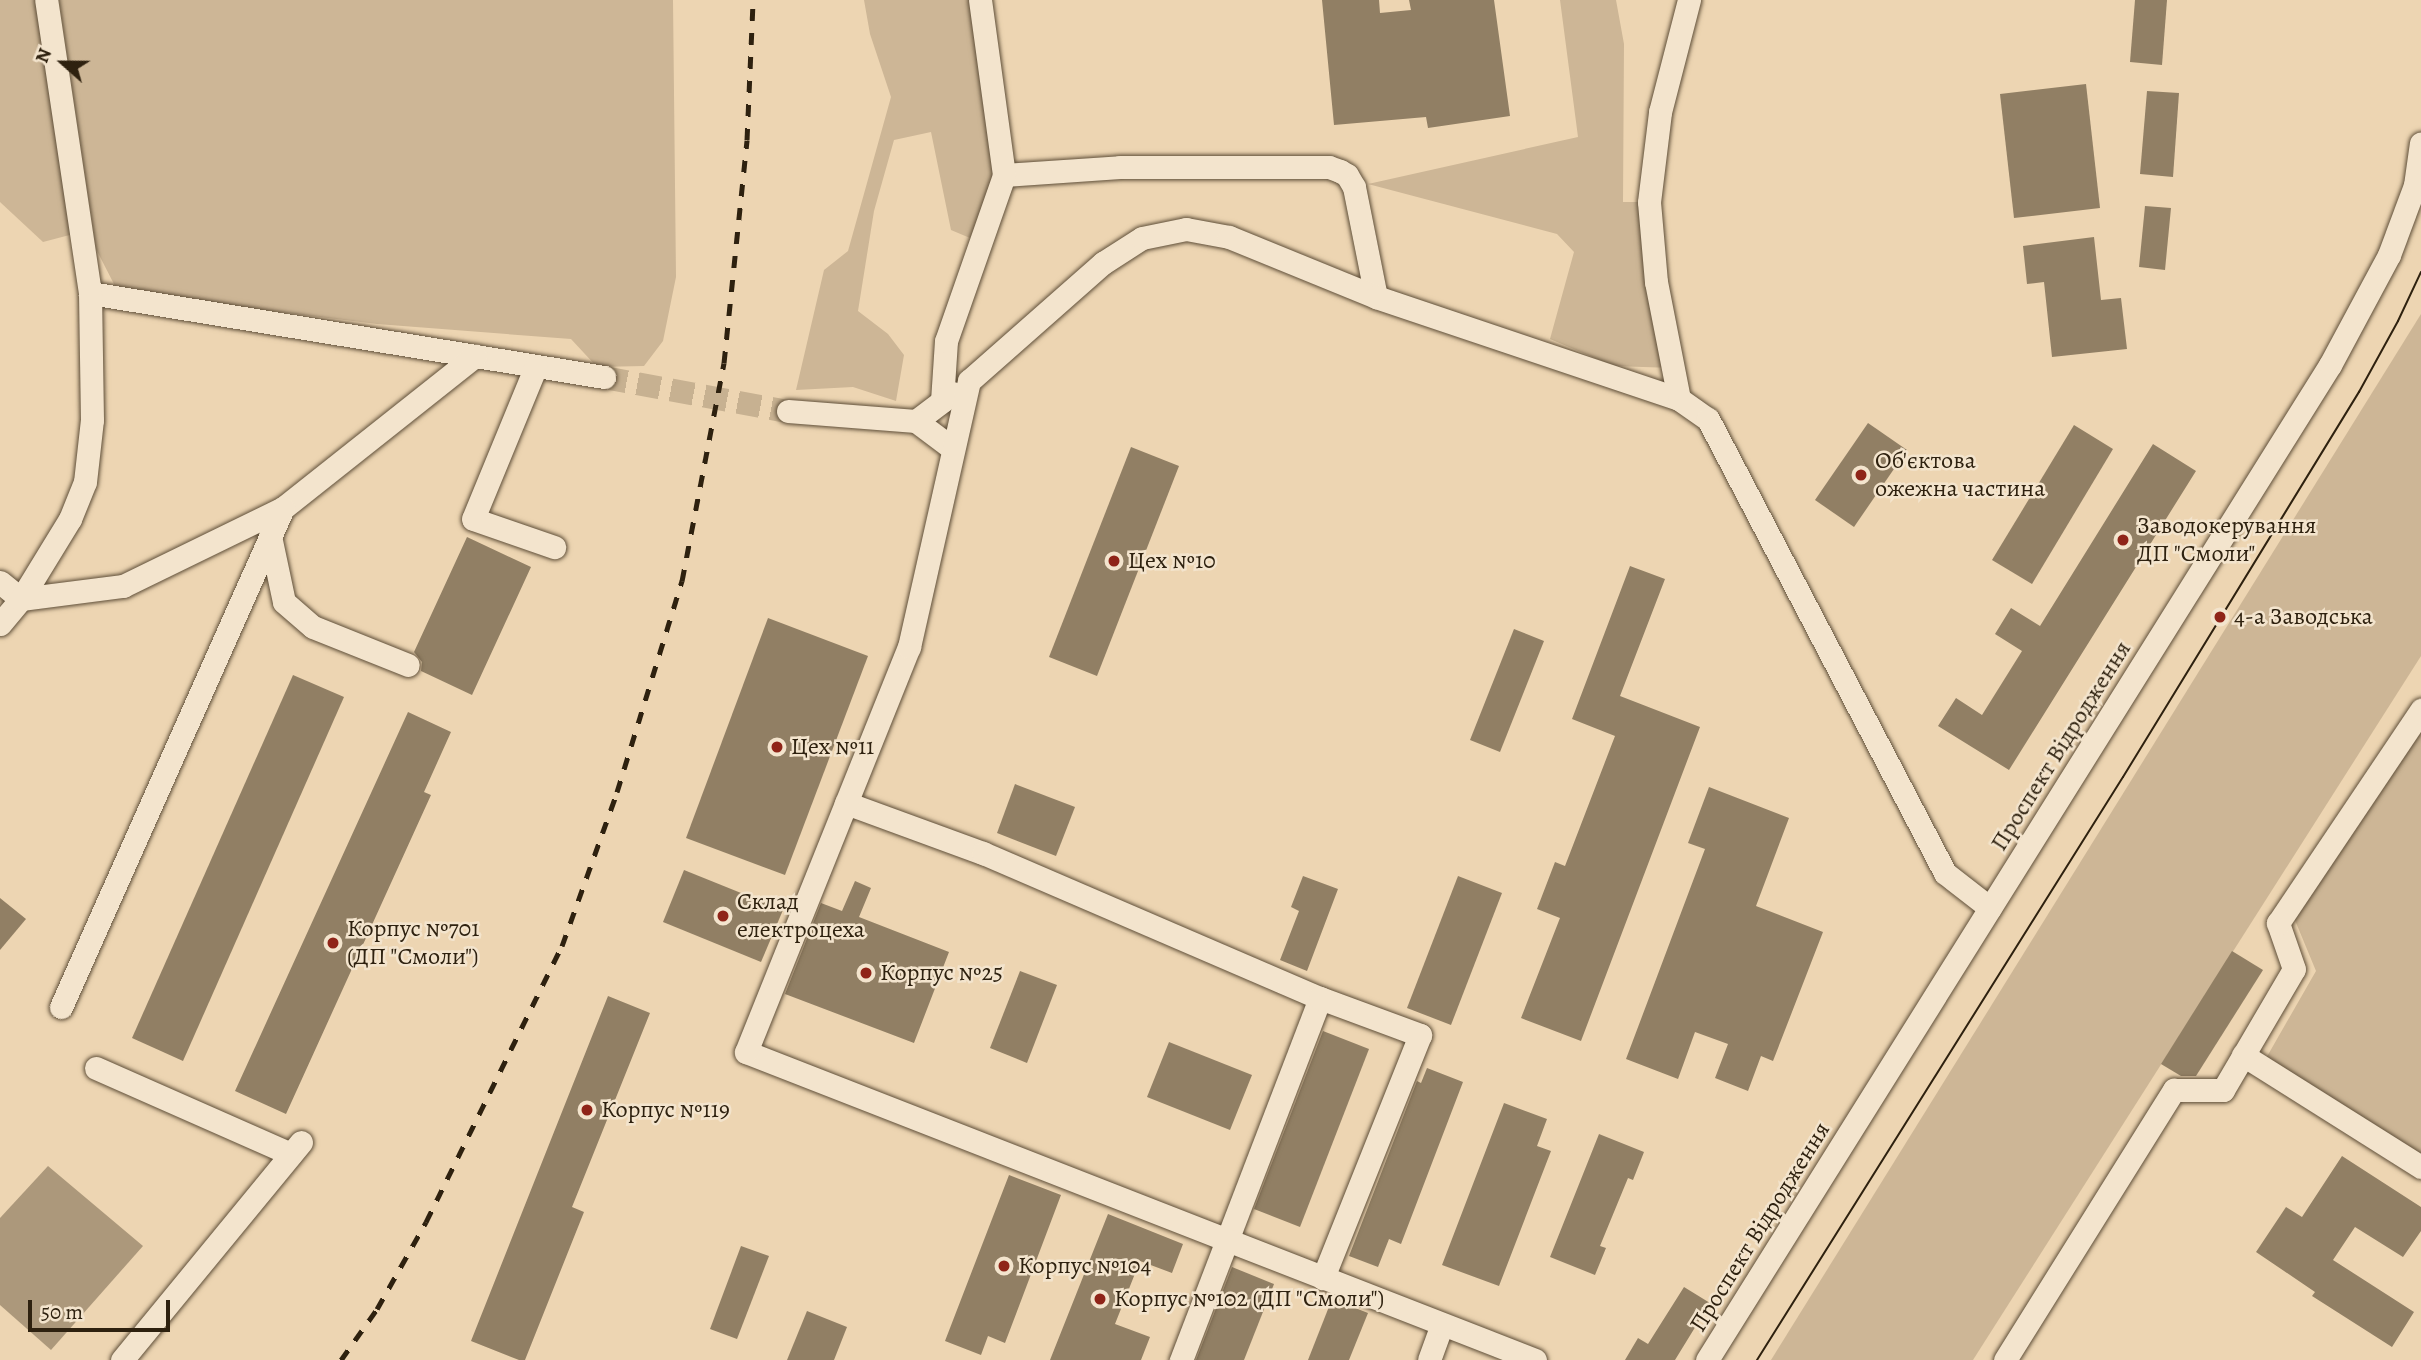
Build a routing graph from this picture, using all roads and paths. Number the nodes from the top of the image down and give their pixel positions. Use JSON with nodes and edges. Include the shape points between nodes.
{"nodes":[{"id":1,"x":46,"y":0,"type":"edge"},
{"id":2,"x":979,"y":0,"type":"edge"},
{"id":3,"x":1689,"y":0,"type":"edge"},
{"id":4,"x":2421,"y":143,"type":"edge"},
{"id":5,"x":1004,"y":175,"type":"junction"},
{"id":6,"x":90,"y":293,"type":"junction"},
{"id":7,"x":1376,"y":296,"type":"junction"},
{"id":8,"x":475,"y":356,"type":"junction"},
{"id":9,"x":536,"y":366,"type":"junction"},
{"id":10,"x":604,"y":377,"type":"tunnel mouth"},
{"id":11,"x":969,"y":381,"type":"junction"},
{"id":12,"x":1679,"y":399,"type":"junction"},
{"id":13,"x":942,"y":401,"type":"junction"},
{"id":14,"x":788,"y":411,"type":"tunnel mouth"},
{"id":15,"x":916,"y":421,"type":"junction"},
{"id":16,"x":952,"y":448,"type":"junction"},
{"id":17,"x":282,"y":508,"type":"junction"},
{"id":18,"x":270,"y":536,"type":"junction"},
{"id":19,"x":554,"y":547,"type":"dead end"},
{"id":20,"x":0,"y":582,"type":"edge"},
{"id":21,"x":21,"y":599,"type":"junction"},
{"id":22,"x":0,"y":624,"type":"edge"},
{"id":23,"x":408,"y":665,"type":"dead end"},
{"id":24,"x":2421,"y":710,"type":"edge"},
{"id":25,"x":846,"y":803,"type":"junction"},
{"id":26,"x":1990,"y":908,"type":"junction"},
{"id":27,"x":1320,"y":998,"type":"junction"},
{"id":28,"x":61,"y":1007,"type":"dead end"},
{"id":29,"x":2243,"y":1055,"type":"junction"},
{"id":30,"x":96,"y":1068,"type":"dead end"},
{"id":31,"x":2421,"y":1167,"type":"edge"},
{"id":32,"x":1228,"y":1241,"type":"junction"},
{"id":33,"x":1323,"y":1278,"type":"junction"},
{"id":34,"x":1442,"y":1324,"type":"junction"},
{"id":35,"x":122,"y":1360,"type":"edge"},
{"id":36,"x":1181,"y":1360,"type":"edge"},
{"id":37,"x":1429,"y":1360,"type":"edge"},
{"id":38,"x":1535,"y":1360,"type":"edge"},
{"id":39,"x":1707,"y":1360,"type":"edge"},
{"id":40,"x":2006,"y":1360,"type":"edge"}],
"edges":[{"from":1,"to":6,"type":"street"},
{"from":2,"to":5,"type":"street"},
{"from":3,"to":12,"type":"street","via":[[1660,112],[1649,202],[1656,282]]},
{"from":4,"to":26,"type":"street","name":"Проспект Відродження","via":[[2415,185],[2389,255],[2330,365]]},
{"from":5,"to":7,"type":"street","via":[[1119,167],[1340,170],[1354,187]]},
{"from":5,"to":13,"type":"street","via":[[946,341]]},
{"from":6,"to":8,"type":"street"},
{"from":6,"to":21,"type":"street","via":[[92,420],[85,482],[70,519]]},
{"from":7,"to":11,"type":"street","via":[[1229,237],[1186,229],[1142,238],[1103,263]]},
{"from":7,"to":12,"type":"street"},
{"from":8,"to":9,"type":"street"},
{"from":8,"to":17,"type":"street"},
{"from":9,"to":10,"type":"street"},
{"from":9,"to":19,"type":"street","via":[[473,519]]},
{"from":11,"to":13,"type":"street"},
{"from":11,"to":16,"type":"street"},
{"from":12,"to":26,"type":"street","via":[[1708,419],[1945,873]]},
{"from":13,"to":15,"type":"street"},
{"from":14,"to":15,"type":"street"},
{"from":15,"to":16,"type":"street"},
{"from":16,"to":25,"type":"street","via":[[909,647]]},
{"from":17,"to":18,"type":"street"},
{"from":17,"to":21,"type":"street","via":[[123,586]]},
{"from":18,"to":23,"type":"street","via":[[284,601],[313,626]]},
{"from":18,"to":28,"type":"street"},
{"from":20,"to":21,"type":"street"},
{"from":21,"to":22,"type":"street"},
{"from":24,"to":29,"type":"street","via":[[2278,923],[2294,969]]},
{"from":25,"to":27,"type":"street","via":[[983,853]]},
{"from":25,"to":32,"type":"street","via":[[746,1052]]},
{"from":26,"to":39,"type":"street","name":"Проспект Відродження"},
{"from":27,"to":32,"type":"street"},
{"from":27,"to":33,"type":"street","via":[[1420,1035]]},
{"from":29,"to":31,"type":"street"},
{"from":29,"to":40,"type":"street","via":[[2222,1090],[2174,1090]]},
{"from":30,"to":35,"type":"street","via":[[296,1148]]},
{"from":32,"to":33,"type":"street"},
{"from":32,"to":36,"type":"street"},
{"from":33,"to":34,"type":"street"},
{"from":34,"to":37,"type":"street"},
{"from":34,"to":38,"type":"street"}]}
